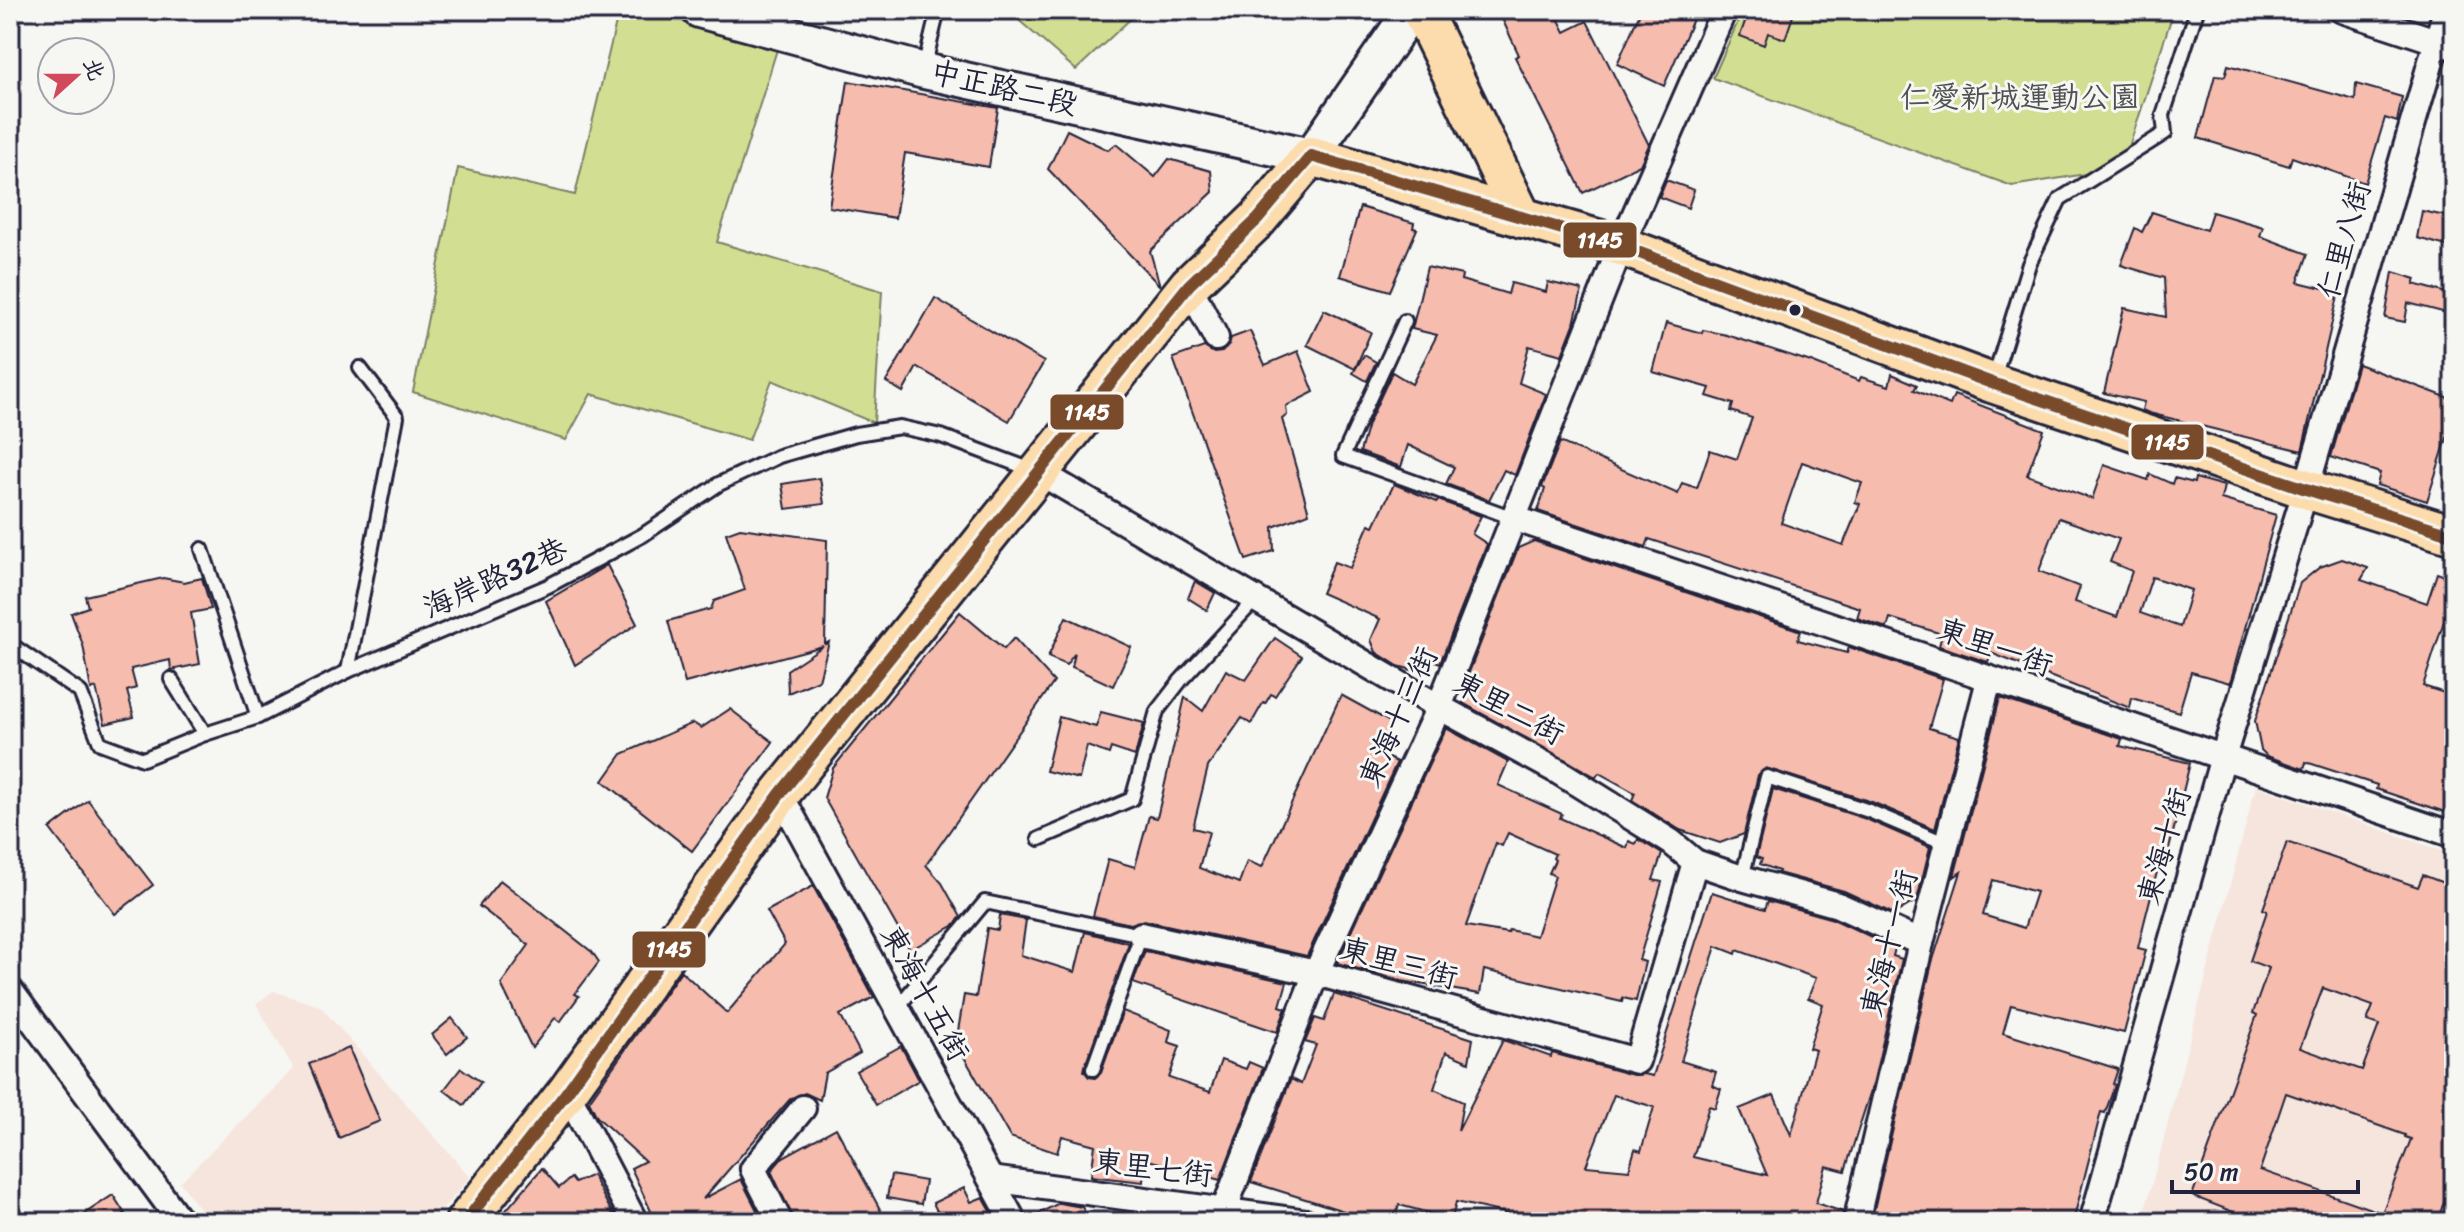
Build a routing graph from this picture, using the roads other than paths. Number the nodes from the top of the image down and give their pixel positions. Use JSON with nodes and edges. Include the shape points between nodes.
{"nodes":[{"id":1,"x":699,"y":10,"type":"edge"},
{"id":2,"x":938,"y":10,"type":"edge"},
{"id":3,"x":1412,"y":10,"type":"edge"},
{"id":4,"x":1421,"y":10,"type":"edge"},
{"id":5,"x":1724,"y":10,"type":"edge"},
{"id":6,"x":2197,"y":10,"type":"edge"},
{"id":7,"x":2342,"y":10,"type":"edge"},
{"id":8,"x":2446,"y":10,"type":"edge"},
{"id":9,"x":2446,"y":44,"type":"edge"},
{"id":10,"x":924,"y":71,"type":"junction"},
{"id":11,"x":1311,"y":156,"type":"junction"},
{"id":12,"x":1522,"y":218,"type":"junction"},
{"id":13,"x":1621,"y":246,"type":"junction"},
{"id":14,"x":1189,"y":285,"type":"junction"},
{"id":15,"x":1405,"y":321,"type":"dead end"},
{"id":16,"x":1216,"y":338,"type":"dead end"},
{"id":17,"x":360,"y":368,"type":"dead end"},
{"id":18,"x":1992,"y":383,"type":"junction"},
{"id":19,"x":1039,"y":472,"type":"junction"},
{"id":20,"x":2306,"y":489,"type":"junction"},
{"id":21,"x":1516,"y":519,"type":"junction"},
{"id":22,"x":2454,"y":535,"type":"edge"},
{"id":23,"x":202,"y":549,"type":"dead end"},
{"id":24,"x":1255,"y":600,"type":"junction"},
{"id":25,"x":10,"y":644,"type":"edge"},
{"id":26,"x":348,"y":671,"type":"junction"},
{"id":27,"x":171,"y":679,"type":"dead end"},
{"id":28,"x":1989,"y":680,"type":"junction"},
{"id":29,"x":1439,"y":707,"type":"junction"},
{"id":30,"x":258,"y":717,"type":"junction"},
{"id":31,"x":205,"y":734,"type":"junction"},
{"id":32,"x":2223,"y":757,"type":"junction"},
{"id":33,"x":780,"y":794,"type":"junction"},
{"id":34,"x":2454,"y":835,"type":"edge"},
{"id":35,"x":1039,"y":839,"type":"dead end"},
{"id":36,"x":1947,"y":844,"type":"junction"},
{"id":37,"x":1695,"y":862,"type":"junction"},
{"id":38,"x":1742,"y":878,"type":"junction"},
{"id":39,"x":1141,"y":935,"type":"junction"},
{"id":40,"x":1921,"y":943,"type":"junction"},
{"id":41,"x":1316,"y":973,"type":"junction"},
{"id":42,"x":10,"y":990,"type":"edge"},
{"id":43,"x":897,"y":1008,"type":"junction"},
{"id":44,"x":1093,"y":1069,"type":"dead end"},
{"id":45,"x":567,"y":1092,"type":"junction"},
{"id":46,"x":803,"y":1108,"type":"dead end"},
{"id":47,"x":991,"y":1179,"type":"junction"},
{"id":48,"x":1224,"y":1210,"type":"junction"},
{"id":49,"x":181,"y":1222,"type":"edge"},
{"id":50,"x":465,"y":1222,"type":"edge"},
{"id":51,"x":635,"y":1222,"type":"edge"},
{"id":52,"x":780,"y":1222,"type":"edge"},
{"id":53,"x":1014,"y":1222,"type":"edge"},
{"id":54,"x":1307,"y":1222,"type":"edge"},
{"id":55,"x":1856,"y":1222,"type":"edge"},
{"id":56,"x":2092,"y":1222,"type":"edge"}],
"edges":[{"from":1,"to":10,"type":"street","name":"中正路二段"},
{"from":2,"to":10,"type":"lane"},
{"from":3,"to":11,"type":"street"},
{"from":4,"to":12,"type":"main road"},
{"from":5,"to":13,"type":"street","name":"東海十三街"},
{"from":6,"to":18,"type":"lane","via":[[2163,115],[2165,133],[2060,199],[2029,264]]},
{"from":7,"to":9,"type":"street"},
{"from":8,"to":9,"type":"street","name":"仁里八街"},
{"from":9,"to":20,"type":"street","name":"仁里八街"},
{"from":10,"to":11,"type":"street","name":"中正路二段"},
{"from":11,"to":12,"type":"main road"},
{"from":11,"to":14,"type":"main road","via":[[1258,219]]},
{"from":12,"to":13,"type":"main road"},
{"from":13,"to":18,"type":"main road"},
{"from":13,"to":21,"type":"street","name":"東海十三街"},
{"from":14,"to":16,"type":"street"},
{"from":14,"to":19,"type":"main road"},
{"from":15,"to":21,"type":"lane","via":[[1343,456]]},
{"from":17,"to":26,"type":"lane","via":[[397,417]]},
{"from":18,"to":20,"type":"main road"},
{"from":19,"to":24,"type":"street","name":"東里二街"},
{"from":19,"to":26,"type":"lane","name":"海岸路32巷","via":[[941,436],[900,427],[779,456],[719,484],[643,535],[548,586]]},
{"from":19,"to":33,"type":"main road"},
{"from":20,"to":22,"type":"main road"},
{"from":20,"to":32,"type":"street","name":"東海十街"},
{"from":21,"to":28,"type":"street","name":"東里一街"},
{"from":21,"to":29,"type":"street","name":"東海十三街"},
{"from":23,"to":30,"type":"lane"},
{"from":24,"to":29,"type":"street","name":"東里二街"},
{"from":24,"to":35,"type":"lane","via":[[1157,711],[1132,799]]},
{"from":25,"to":31,"type":"lane","name":"海岸路32巷","via":[[80,692],[100,743],[143,759]]},
{"from":26,"to":30,"type":"lane","name":"海岸路32巷"},
{"from":27,"to":31,"type":"lane"},
{"from":28,"to":32,"type":"street","name":"東里一街"},
{"from":28,"to":36,"type":"street","name":"東海十一街"},
{"from":29,"to":37,"type":"street","name":"東里二街","via":[[1559,772]]},
{"from":29,"to":41,"type":"street","name":"東海十三街"},
{"from":30,"to":31,"type":"lane","name":"海岸路32巷"},
{"from":32,"to":34,"type":"street","name":"東里一街"},
{"from":32,"to":56,"type":"street","name":"東海十街"},
{"from":33,"to":43,"type":"street","name":"東海十五街"},
{"from":33,"to":45,"type":"main road"},
{"from":36,"to":38,"type":"lane","via":[[1767,777]]},
{"from":36,"to":40,"type":"street","name":"東海十一街"},
{"from":37,"to":38,"type":"street","name":"東里二街"},
{"from":37,"to":41,"type":"street","name":"東里三街","via":[[1637,1061]]},
{"from":38,"to":40,"type":"street","name":"東里二街","via":[[1838,905]]},
{"from":39,"to":41,"type":"street","name":"東里三街"},
{"from":39,"to":43,"type":"lane","via":[[985,902]]},
{"from":39,"to":44,"type":"lane"},
{"from":40,"to":55,"type":"street","name":"東海十一街"},
{"from":41,"to":48,"type":"street","name":"東海十三街"},
{"from":42,"to":49,"type":"street"},
{"from":43,"to":47,"type":"street","name":"東海十五街"},
{"from":45,"to":50,"type":"main road"},
{"from":45,"to":51,"type":"street"},
{"from":46,"to":52,"type":"street","via":[[753,1169]]},
{"from":47,"to":48,"type":"street","name":"東里七街"},
{"from":47,"to":53,"type":"street","name":"東海十五街"},
{"from":48,"to":54,"type":"street","name":"東里七街"}]}
